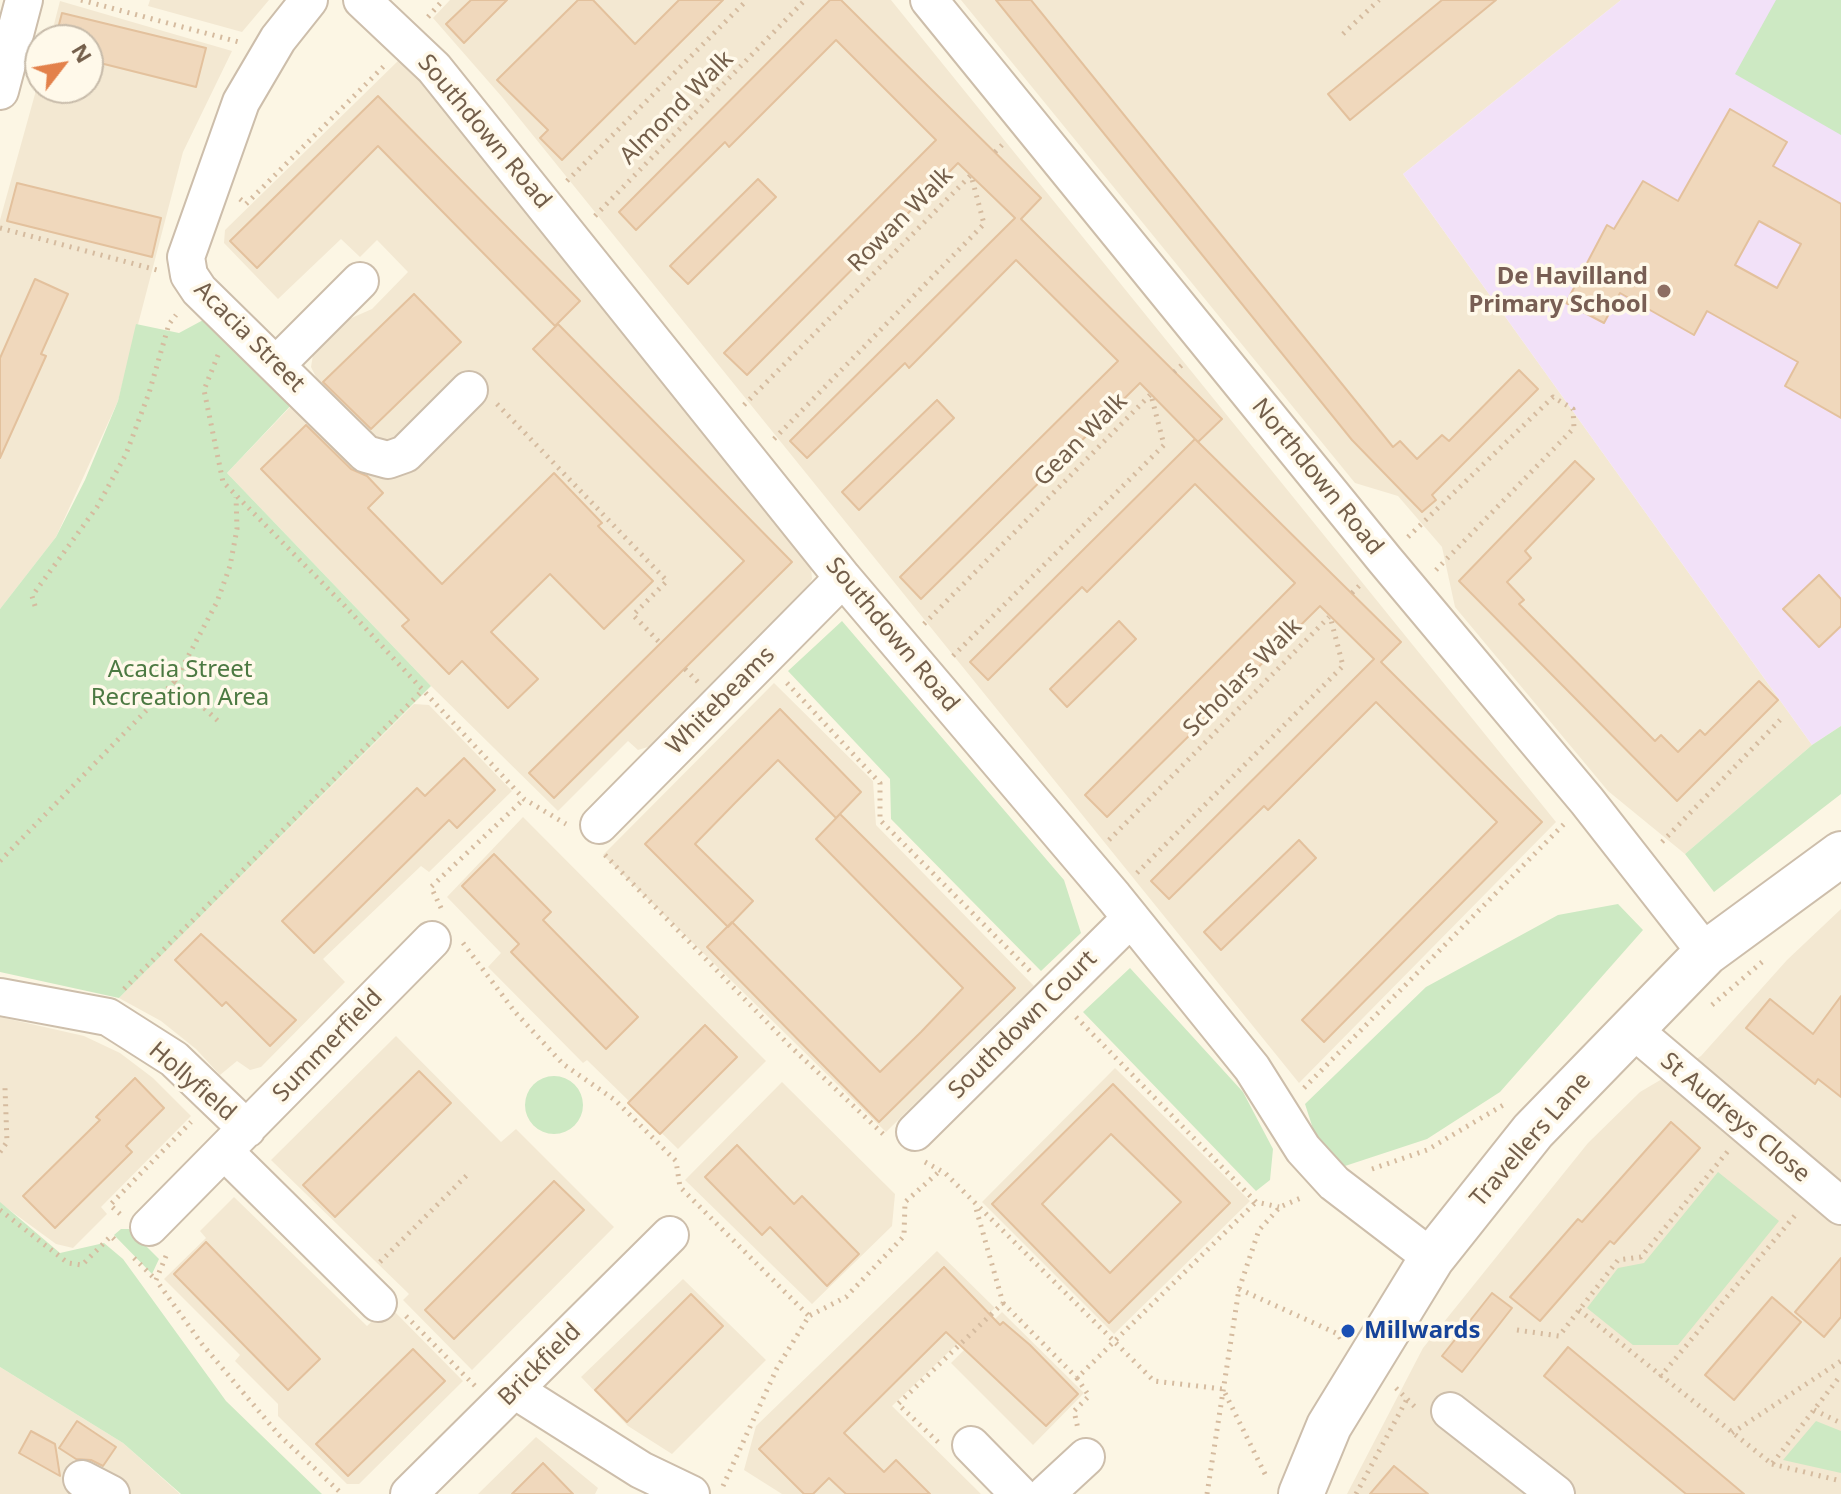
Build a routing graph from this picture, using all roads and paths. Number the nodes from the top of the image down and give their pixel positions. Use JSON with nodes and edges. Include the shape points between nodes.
{"nodes":[{"id":1,"x":24,"y":0,"type":"edge"},
{"id":2,"x":81,"y":0,"type":"edge"},
{"id":3,"x":309,"y":0,"type":"edge"},
{"id":4,"x":362,"y":0,"type":"edge"},
{"id":5,"x":443,"y":0,"type":"edge"},
{"id":6,"x":747,"y":0,"type":"edge"},
{"id":7,"x":805,"y":0,"type":"edge"},
{"id":8,"x":929,"y":0,"type":"edge"},
{"id":9,"x":1379,"y":0,"type":"edge"},
{"id":10,"x":1343,"y":34,"type":"dead end"},
{"id":11,"x":408,"y":41,"type":"junction"},
{"id":12,"x":271,"y":51,"type":"junction"},
{"id":13,"x":0,"y":91,"type":"edge"},
{"id":14,"x":213,"y":180,"type":"junction"},
{"id":15,"x":544,"y":205,"type":"junction"},
{"id":16,"x":0,"y":228,"type":"edge"},
{"id":17,"x":572,"y":240,"type":"junction"},
{"id":18,"x":360,"y":281,"type":"dead end"},
{"id":19,"x":194,"y":283,"type":"junction"},
{"id":20,"x":232,"y":323,"type":"junction"},
{"id":21,"x":276,"y":365,"type":"junction"},
{"id":22,"x":469,"y":390,"type":"joint"},
{"id":23,"x":723,"y":427,"type":"junction"},
{"id":24,"x":751,"y":463,"type":"junction"},
{"id":25,"x":236,"y":496,"type":"junction"},
{"id":26,"x":1385,"y":560,"type":"junction"},
{"id":27,"x":843,"y":578,"type":"junction"},
{"id":28,"x":1413,"y":594,"type":"junction"},
{"id":29,"x":35,"y":606,"type":"dead end"},
{"id":30,"x":660,"y":643,"type":"dead end"},
{"id":31,"x":901,"y":646,"type":"junction"},
{"id":32,"x":764,"y":658,"type":"junction"},
{"id":33,"x":930,"y":680,"type":"junction"},
{"id":34,"x":175,"y":681,"type":"junction"},
{"id":35,"x":423,"y":690,"type":"junction"},
{"id":36,"x":1780,"y":720,"type":"dead end"},
{"id":37,"x":218,"y":721,"type":"dead end"},
{"id":38,"x":524,"y":799,"type":"junction"},
{"id":39,"x":1587,"y":801,"type":"junction"},
{"id":40,"x":590,"y":834,"type":"junction"},
{"id":41,"x":1841,"y":854,"type":"edge"},
{"id":42,"x":0,"y":861,"type":"edge"},
{"id":43,"x":1086,"y":864,"type":"junction"},
{"id":44,"x":1639,"y":866,"type":"junction"},
{"id":45,"x":1122,"y":908,"type":"junction"},
{"id":46,"x":444,"y":929,"type":"junction"},
{"id":47,"x":1706,"y":953,"type":"junction"},
{"id":48,"x":1766,"y":959,"type":"dead end"},
{"id":49,"x":1054,"y":995,"type":"junction"},
{"id":50,"x":0,"y":997,"type":"edge"},
{"id":51,"x":1700,"y":1015,"type":"dead end"},
{"id":52,"x":108,"y":1017,"type":"junction"},
{"id":53,"x":1631,"y":1028,"type":"junction"},
{"id":54,"x":5,"y":1088,"type":"dead end"},
{"id":55,"x":216,"y":1097,"type":"junction"},
{"id":56,"x":1505,"y":1103,"type":"dead end"},
{"id":57,"x":1280,"y":1112,"type":"junction"},
{"id":58,"x":1747,"y":1128,"type":"junction"},
{"id":59,"x":907,"y":1140,"type":"junction"},
{"id":60,"x":236,"y":1141,"type":"junction"},
{"id":61,"x":0,"y":1152,"type":"edge"},
{"id":62,"x":941,"y":1170,"type":"junction"},
{"id":63,"x":470,"y":1172,"type":"dead end"},
{"id":64,"x":1334,"y":1183,"type":"junction"},
{"id":65,"x":1830,"y":1196,"type":"edge"},
{"id":66,"x":1256,"y":1202,"type":"junction"},
{"id":67,"x":975,"y":1204,"type":"junction"},
{"id":68,"x":1280,"y":1207,"type":"junction"},
{"id":69,"x":0,"y":1210,"type":"edge"},
{"id":70,"x":150,"y":1232,"type":"junction"},
{"id":71,"x":670,"y":1235,"type":"dead end"},
{"id":72,"x":1432,"y":1258,"type":"junction"},
{"id":73,"x":156,"y":1280,"type":"junction"},
{"id":74,"x":368,"y":1293,"type":"junction"},
{"id":75,"x":1003,"y":1303,"type":"junction"},
{"id":76,"x":1579,"y":1310,"type":"junction"},
{"id":77,"x":809,"y":1316,"type":"junction"},
{"id":78,"x":1517,"y":1330,"type":"dead end"},
{"id":79,"x":1114,"y":1341,"type":"junction"},
{"id":80,"x":1841,"y":1361,"type":"edge"},
{"id":81,"x":1841,"y":1375,"type":"edge"},
{"id":82,"x":1660,"y":1377,"type":"junction"},
{"id":83,"x":1077,"y":1378,"type":"junction"},
{"id":84,"x":1223,"y":1389,"type":"junction"},
{"id":85,"x":1407,"y":1399,"type":"dead end"},
{"id":86,"x":506,"y":1400,"type":"junction"},
{"id":87,"x":1814,"y":1410,"type":"junction"},
{"id":88,"x":1450,"y":1411,"type":"dead end"},
{"id":89,"x":1841,"y":1423,"type":"edge"},
{"id":90,"x":1732,"y":1433,"type":"junction"},
{"id":91,"x":971,"y":1445,"type":"joint"},
{"id":92,"x":1086,"y":1457,"type":"joint"},
{"id":93,"x":1772,"y":1464,"type":"junction"},
{"id":94,"x":1841,"y":1481,"type":"edge"},
{"id":95,"x":634,"y":1482,"type":"edge"},
{"id":96,"x":1285,"y":1487,"type":"edge"},
{"id":97,"x":342,"y":1494,"type":"edge"},
{"id":98,"x":409,"y":1494,"type":"edge"},
{"id":99,"x":691,"y":1494,"type":"edge"},
{"id":100,"x":718,"y":1494,"type":"edge"},
{"id":101,"x":1019,"y":1494,"type":"edge"},
{"id":102,"x":1046,"y":1494,"type":"edge"},
{"id":103,"x":1207,"y":1494,"type":"edge"},
{"id":104,"x":1356,"y":1494,"type":"edge"},
{"id":105,"x":1556,"y":1494,"type":"edge"}],
"edges":[{"from":1,"to":13,"type":"street"},
{"from":2,"to":12,"type":"path"},
{"from":3,"to":12,"type":"street","name":"Acacia Street"},
{"from":4,"to":11,"type":"street","name":"Southdown Road"},
{"from":5,"to":11,"type":"path"},
{"from":6,"to":15,"type":"path","name":"Almond Walk"},
{"from":7,"to":17,"type":"path","name":"Almond Walk"},
{"from":8,"to":26,"type":"street","name":"Northdown Road"},
{"from":9,"to":10,"type":"path"},
{"from":11,"to":14,"type":"path","via":[[246,204]]},
{"from":11,"to":15,"type":"street","name":"Southdown Road"},
{"from":12,"to":14,"type":"street","name":"Acacia Street","via":[[241,102]]},
{"from":14,"to":19,"type":"street","name":"Acacia Street","via":[[186,257]]},
{"from":15,"to":17,"type":"street","name":"Southdown Road"},
{"from":16,"to":19,"type":"path"},
{"from":17,"to":23,"type":"street","name":"Southdown Road"},
{"from":18,"to":21,"type":"street"},
{"from":19,"to":20,"type":"street","name":"Acacia Street"},
{"from":19,"to":29,"type":"path","via":[[169,324],[126,454],[97,507],[32,596]]},
{"from":20,"to":21,"type":"street","name":"Acacia Street"},
{"from":20,"to":25,"type":"path","via":[[204,390],[223,482]]},
{"from":21,"to":22,"type":"street","name":"Acacia Street","via":[[366,454],[388,460],[405,454]]},
{"from":22,"to":30,"type":"path","via":[[486,392],[667,581],[633,615]]},
{"from":23,"to":24,"type":"street","name":"Southdown Road"},
{"from":23,"to":24,"type":"path","name":"Rowan Walk","via":[[971,175],[984,224]]},
{"from":24,"to":27,"type":"street","name":"Southdown Road"},
{"from":25,"to":34,"type":"path","via":[[230,566]]},
{"from":25,"to":35,"type":"path"},
{"from":26,"to":28,"type":"street","name":"Northdown Road"},
{"from":26,"to":28,"type":"path","via":[[1553,397],[1573,409],[1574,428]]},
{"from":27,"to":31,"type":"street","name":"Southdown Road"},
{"from":27,"to":32,"type":"street","name":"Whitebeams"},
{"from":28,"to":39,"type":"street","name":"Northdown Road"},
{"from":31,"to":33,"type":"street","name":"Southdown Road"},
{"from":31,"to":33,"type":"path","name":"Gean Walk","via":[[1151,395],[1164,445]]},
{"from":32,"to":40,"type":"street","name":"Whitebeams"},
{"from":32,"to":49,"type":"path","via":[[880,783],[880,820]]},
{"from":33,"to":43,"type":"street","name":"Southdown Road"},
{"from":34,"to":37,"type":"path"},
{"from":34,"to":42,"type":"path"},
{"from":35,"to":38,"type":"path"},
{"from":35,"to":52,"type":"path","via":[[116,997]]},
{"from":36,"to":44,"type":"path"},
{"from":38,"to":40,"type":"path"},
{"from":38,"to":46,"type":"path","via":[[431,887]]},
{"from":39,"to":44,"type":"street","name":"Northdown Road"},
{"from":39,"to":57,"type":"path"},
{"from":40,"to":59,"type":"path","via":[[790,1046]]},
{"from":41,"to":47,"type":"street","name":"Travellers Lane"},
{"from":43,"to":45,"type":"street","name":"Southdown Road"},
{"from":43,"to":45,"type":"path","name":"Scholars Walk","via":[[1330,616],[1343,666]]},
{"from":44,"to":47,"type":"street","name":"Northdown Road"},
{"from":45,"to":49,"type":"street","name":"Southdown Court"},
{"from":45,"to":57,"type":"street","name":"Southdown Road","via":[[1252,1068]]},
{"from":46,"to":60,"type":"street","name":"Summerfield"},
{"from":46,"to":77,"type":"path","via":[[563,1064],[615,1100],[676,1161],[680,1187]]},
{"from":47,"to":53,"type":"street","name":"Travellers Lane"},
{"from":48,"to":51,"type":"path"},
{"from":49,"to":59,"type":"street","name":"Southdown Court"},
{"from":49,"to":66,"type":"path"},
{"from":50,"to":52,"type":"street","name":"Hollyfield"},
{"from":52,"to":55,"type":"street","name":"Hollyfield","via":[[174,1059]]},
{"from":53,"to":58,"type":"street","name":"St Audreys Close"},
{"from":53,"to":72,"type":"street","name":"Travellers Lane","via":[[1533,1131]]},
{"from":54,"to":61,"type":"path","via":[[7,1142]]},
{"from":55,"to":60,"type":"street","name":"Hollyfield"},
{"from":55,"to":70,"type":"path","via":[[110,1205]]},
{"from":56,"to":64,"type":"path","via":[[1427,1150]]},
{"from":57,"to":64,"type":"street","name":"Southdown Road","via":[[1303,1149]]},
{"from":58,"to":65,"type":"street","name":"St Audreys Close"},
{"from":58,"to":76,"type":"path","via":[[1641,1257],[1618,1260]]},
{"from":59,"to":62,"type":"path"},
{"from":60,"to":70,"type":"street","name":"Summerfield"},
{"from":60,"to":74,"type":"street"},
{"from":62,"to":67,"type":"path"},
{"from":62,"to":77,"type":"path","via":[[905,1202],[904,1236],[846,1297]]},
{"from":63,"to":74,"type":"path"},
{"from":64,"to":68,"type":"path"},
{"from":64,"to":72,"type":"street","name":"Southdown Road"},
{"from":65,"to":82,"type":"path"},
{"from":66,"to":68,"type":"path"},
{"from":66,"to":79,"type":"path"},
{"from":67,"to":75,"type":"path"},
{"from":67,"to":79,"type":"path"},
{"from":68,"to":84,"type":"path","via":[[1259,1230],[1239,1289]]},
{"from":69,"to":73,"type":"path","via":[[68,1263],[82,1265],[111,1236]]},
{"from":70,"to":73,"type":"path","via":[[165,1258]]},
{"from":71,"to":86,"type":"street","name":"Brickfield"},
{"from":72,"to":96,"type":"street","name":"Travellers Lane","via":[[1329,1426]]},
{"from":73,"to":97,"type":"path","via":[[279,1435]]},
{"from":74,"to":86,"type":"path","via":[[389,1299]]},
{"from":75,"to":83,"type":"path"},
{"from":75,"to":91,"type":"path","via":[[898,1404],[944,1448]]},
{"from":76,"to":78,"type":"path","via":[[1559,1336]]},
{"from":76,"to":82,"type":"path"},
{"from":77,"to":100,"type":"path","via":[[777,1368]]},
{"from":79,"to":83,"type":"path"},
{"from":79,"to":84,"type":"path","via":[[1154,1381]]},
{"from":80,"to":90,"type":"path"},
{"from":81,"to":87,"type":"path"},
{"from":82,"to":90,"type":"path"},
{"from":83,"to":92,"type":"path","via":[[1089,1396],[1074,1411]]},
{"from":84,"to":96,"type":"path"},
{"from":84,"to":103,"type":"path"},
{"from":85,"to":104,"type":"path"},
{"from":86,"to":95,"type":"street"},
{"from":86,"to":98,"type":"street","name":"Brickfield"},
{"from":87,"to":89,"type":"path"},
{"from":87,"to":93,"type":"path"},
{"from":88,"to":105,"type":"street"},
{"from":90,"to":93,"type":"path"},
{"from":91,"to":101,"type":"street"},
{"from":92,"to":102,"type":"street"},
{"from":93,"to":94,"type":"path"},
{"from":95,"to":99,"type":"street"}]}
